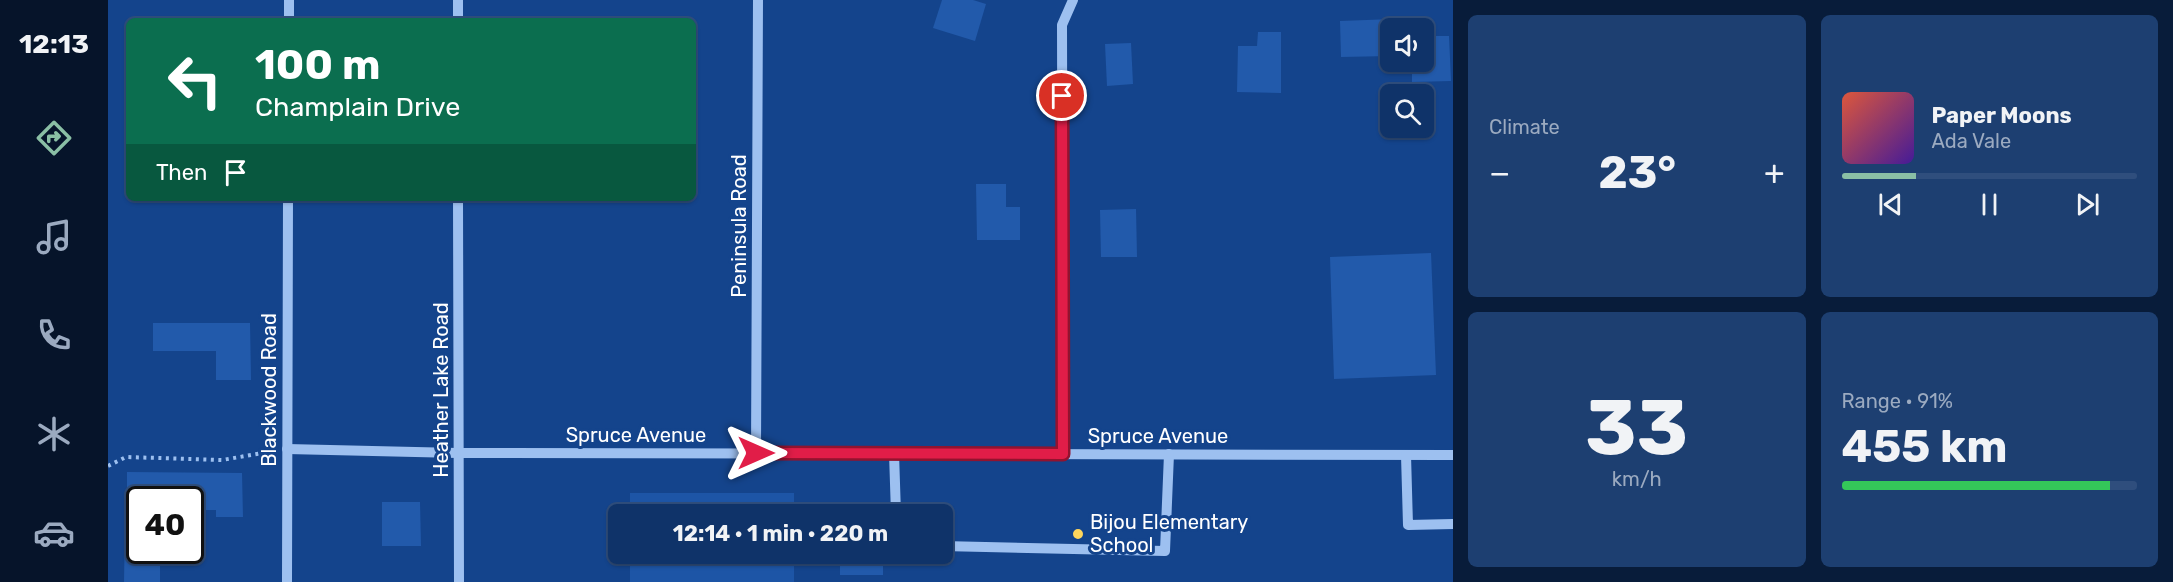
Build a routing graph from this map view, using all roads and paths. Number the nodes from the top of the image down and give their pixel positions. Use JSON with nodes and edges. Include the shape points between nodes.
{"nodes":[{"id":1,"x":289,"y":0,"type":"edge"},
{"id":2,"x":458,"y":0,"type":"edge"},
{"id":3,"x":758,"y":0,"type":"edge"},
{"id":4,"x":1072,"y":0,"type":"edge"},
{"id":5,"x":289,"y":18,"type":"edge"},
{"id":6,"x":458,"y":18,"type":"edge"},
{"id":7,"x":288,"y":201,"type":"edge"},
{"id":8,"x":458,"y":201,"type":"edge"},
{"id":9,"x":287,"y":449,"type":"junction"},
{"id":10,"x":458,"y":453,"type":"junction"},
{"id":11,"x":756,"y":453,"type":"junction"},
{"id":12,"x":894,"y":453,"type":"junction"},
{"id":13,"x":1063,"y":454,"type":"junction"},
{"id":14,"x":1169,"y":454,"type":"junction"},
{"id":15,"x":1406,"y":455,"type":"junction"},
{"id":16,"x":1453,"y":455,"type":"edge"},
{"id":17,"x":108,"y":466,"type":"edge"},
{"id":18,"x":896,"y":504,"type":"edge"},
{"id":19,"x":1453,"y":524,"type":"edge"},
{"id":20,"x":953,"y":546,"type":"edge"},
{"id":21,"x":287,"y":582,"type":"edge"},
{"id":22,"x":459,"y":582,"type":"edge"}],
"edges":[{"from":1,"to":5,"type":"street"},
{"from":2,"to":6,"type":"street"},
{"from":3,"to":11,"type":"street","name":"Peninsula Road"},
{"from":4,"to":13,"type":"street","via":[[1062,25]]},
{"from":7,"to":9,"type":"street","name":"Blackwood Road"},
{"from":8,"to":10,"type":"street","name":"Heather Lake Road"},
{"from":9,"to":10,"type":"street","name":"Spruce Avenue"},
{"from":9,"to":17,"type":"path","via":[[222,460],[126,456]]},
{"from":9,"to":21,"type":"street","name":"Blackwood Road"},
{"from":10,"to":11,"type":"street","name":"Spruce Avenue"},
{"from":10,"to":22,"type":"street","name":"Heather Lake Road"},
{"from":11,"to":12,"type":"street","name":"Spruce Avenue"},
{"from":12,"to":13,"type":"street","name":"Spruce Avenue"},
{"from":12,"to":18,"type":"street"},
{"from":13,"to":14,"type":"street","name":"Spruce Avenue"},
{"from":14,"to":15,"type":"street","name":"Spruce Avenue"},
{"from":14,"to":20,"type":"street","via":[[1165,551]]},
{"from":15,"to":16,"type":"street","name":"Spruce Avenue"},
{"from":15,"to":19,"type":"street","via":[[1408,525]]}]}
